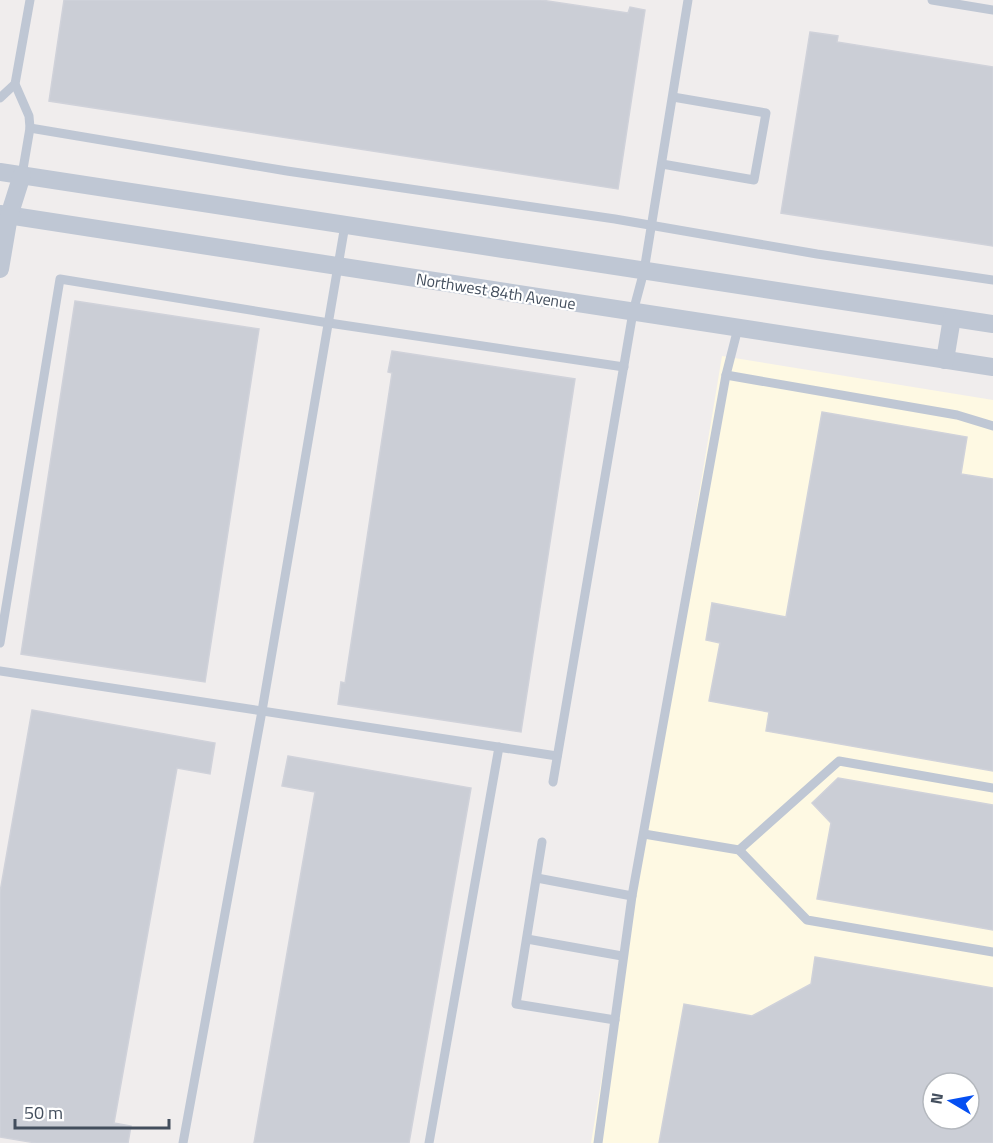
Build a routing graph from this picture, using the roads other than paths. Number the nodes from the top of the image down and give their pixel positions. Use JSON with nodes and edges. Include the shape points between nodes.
{"nodes":[{"id":1,"x":30,"y":0,"type":"edge"},
{"id":2,"x":688,"y":0,"type":"edge"},
{"id":3,"x":933,"y":0,"type":"edge"},
{"id":4,"x":993,"y":10,"type":"edge"},
{"id":5,"x":15,"y":84,"type":"junction"},
{"id":6,"x":673,"y":97,"type":"junction"},
{"id":7,"x":0,"y":98,"type":"edge"},
{"id":8,"x":30,"y":128,"type":"junction"},
{"id":9,"x":662,"y":164,"type":"junction"},
{"id":10,"x":0,"y":172,"type":"edge"},
{"id":11,"x":22,"y":175,"type":"junction"},
{"id":12,"x":4,"y":215,"type":"edge"},
{"id":13,"x":345,"y":225,"type":"junction"},
{"id":14,"x":651,"y":225,"type":"junction"},
{"id":15,"x":338,"y":267,"type":"junction"},
{"id":16,"x":0,"y":269,"type":"edge"},
{"id":17,"x":644,"y":270,"type":"junction"},
{"id":18,"x":993,"y":280,"type":"edge"},
{"id":19,"x":633,"y":312,"type":"junction"},
{"id":20,"x":952,"y":318,"type":"junction"},
{"id":21,"x":328,"y":323,"type":"junction"},
{"id":22,"x":993,"y":324,"type":"edge"},
{"id":23,"x":738,"y":328,"type":"junction"},
{"id":24,"x":945,"y":360,"type":"junction"},
{"id":25,"x":624,"y":367,"type":"junction"},
{"id":26,"x":993,"y":367,"type":"edge"},
{"id":27,"x":726,"y":375,"type":"junction"},
{"id":28,"x":993,"y":426,"type":"edge"},
{"id":29,"x":0,"y":643,"type":"edge"},
{"id":30,"x":0,"y":671,"type":"edge"},
{"id":31,"x":262,"y":711,"type":"junction"},
{"id":32,"x":499,"y":747,"type":"junction"},
{"id":33,"x":557,"y":756,"type":"junction"},
{"id":34,"x":553,"y":782,"type":"dead end"},
{"id":35,"x":993,"y":788,"type":"edge"},
{"id":36,"x":644,"y":834,"type":"junction"},
{"id":37,"x":542,"y":842,"type":"dead end"},
{"id":38,"x":739,"y":850,"type":"junction"},
{"id":39,"x":537,"y":878,"type":"junction"},
{"id":40,"x":632,"y":896,"type":"junction"},
{"id":41,"x":526,"y":939,"type":"junction"},
{"id":42,"x":993,"y":952,"type":"edge"},
{"id":43,"x":622,"y":956,"type":"junction"},
{"id":44,"x":615,"y":1020,"type":"junction"},
{"id":45,"x":183,"y":1143,"type":"edge"},
{"id":46,"x":429,"y":1143,"type":"edge"},
{"id":47,"x":598,"y":1143,"type":"edge"}],
"edges":[{"from":1,"to":5,"type":"lane"},
{"from":2,"to":6,"type":"lane"},
{"from":3,"to":4,"type":"lane"},
{"from":5,"to":7,"type":"lane"},
{"from":5,"to":8,"type":"lane"},
{"from":6,"to":9,"type":"lane"},
{"from":6,"to":9,"type":"lane","via":[[766,113],[754,180]]},
{"from":8,"to":11,"type":"lane"},
{"from":8,"to":14,"type":"lane"},
{"from":9,"to":14,"type":"lane"},
{"from":10,"to":11,"type":"street"},
{"from":11,"to":12,"type":"street"},
{"from":11,"to":13,"type":"street"},
{"from":12,"to":15,"type":"street","name":"Northwest 84th Avenue"},
{"from":12,"to":16,"type":"street"},
{"from":13,"to":15,"type":"lane"},
{"from":13,"to":17,"type":"street"},
{"from":14,"to":17,"type":"lane"},
{"from":14,"to":18,"type":"lane"},
{"from":15,"to":19,"type":"street","name":"Northwest 84th Avenue"},
{"from":15,"to":21,"type":"lane"},
{"from":17,"to":19,"type":"lane"},
{"from":17,"to":20,"type":"street"},
{"from":19,"to":23,"type":"street","name":"Northwest 84th Avenue"},
{"from":19,"to":25,"type":"lane"},
{"from":20,"to":22,"type":"street"},
{"from":20,"to":24,"type":"street"},
{"from":21,"to":25,"type":"lane"},
{"from":21,"to":29,"type":"lane","via":[[60,279]]},
{"from":21,"to":31,"type":"lane"},
{"from":23,"to":24,"type":"street","name":"Northwest 84th Avenue"},
{"from":23,"to":27,"type":"lane"},
{"from":24,"to":26,"type":"street","name":"Northwest 84th Avenue"},
{"from":25,"to":33,"type":"lane"},
{"from":27,"to":28,"type":"lane","via":[[957,415]]},
{"from":27,"to":36,"type":"lane"},
{"from":30,"to":31,"type":"lane"},
{"from":31,"to":32,"type":"lane"},
{"from":31,"to":45,"type":"lane"},
{"from":32,"to":33,"type":"lane"},
{"from":32,"to":46,"type":"lane"},
{"from":33,"to":34,"type":"lane"},
{"from":35,"to":38,"type":"lane","via":[[839,761]]},
{"from":36,"to":38,"type":"lane"},
{"from":36,"to":40,"type":"lane"},
{"from":37,"to":39,"type":"lane"},
{"from":38,"to":42,"type":"lane","via":[[807,920]]},
{"from":39,"to":40,"type":"lane"},
{"from":39,"to":41,"type":"lane"},
{"from":40,"to":43,"type":"lane"},
{"from":41,"to":43,"type":"lane"},
{"from":41,"to":44,"type":"lane","via":[[516,1004]]},
{"from":43,"to":44,"type":"lane"},
{"from":44,"to":47,"type":"lane"}]}
